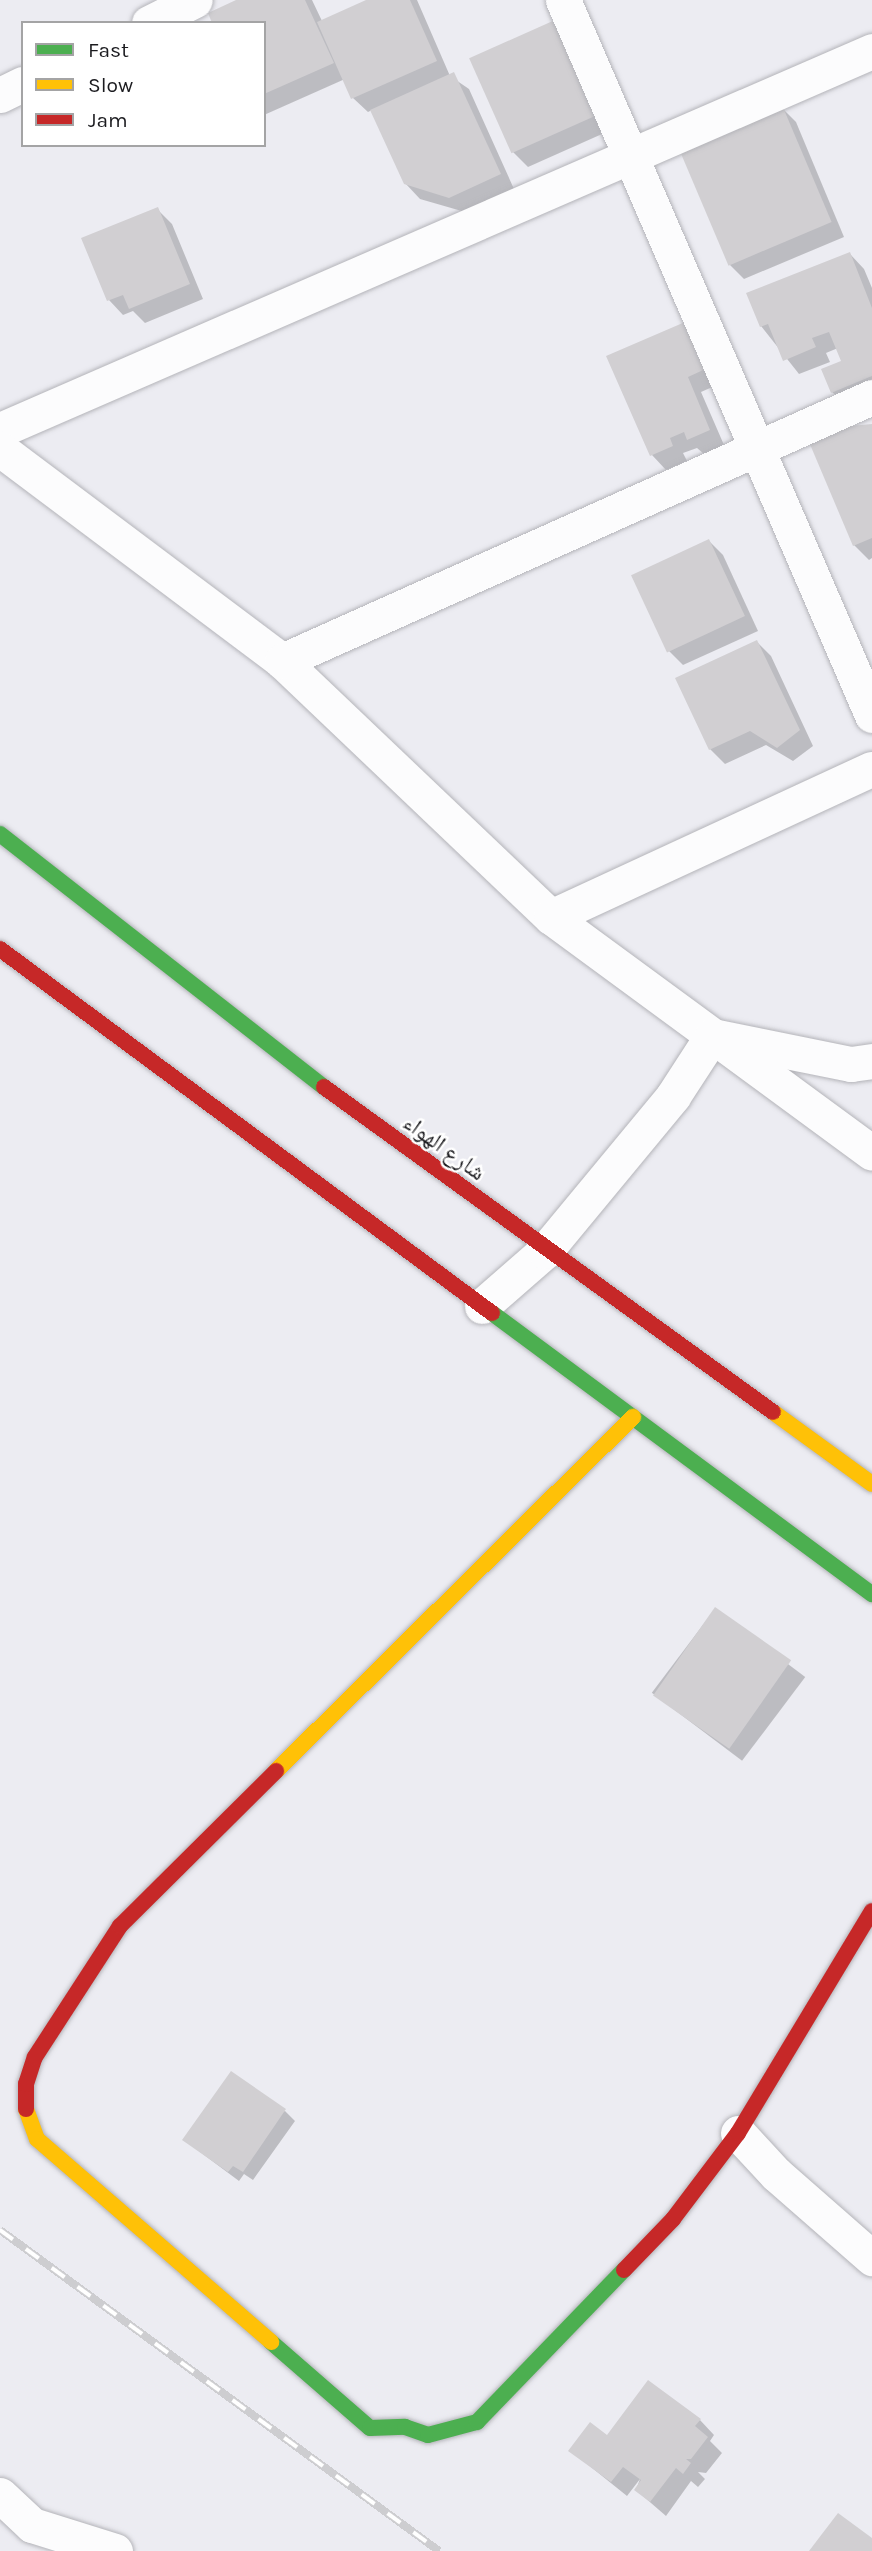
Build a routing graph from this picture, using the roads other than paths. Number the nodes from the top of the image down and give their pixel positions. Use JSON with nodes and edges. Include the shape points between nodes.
{"nodes":[{"id":1,"x":195,"y":0,"type":"edge"},
{"id":2,"x":562,"y":0,"type":"edge"},
{"id":3,"x":153,"y":21,"type":"edge"},
{"id":4,"x":872,"y":51,"type":"edge"},
{"id":5,"x":21,"y":85,"type":"edge"},
{"id":6,"x":0,"y":95,"type":"edge"},
{"id":7,"x":631,"y":159,"type":"junction"},
{"id":8,"x":872,"y":397,"type":"edge"},
{"id":9,"x":0,"y":430,"type":"edge"},
{"id":10,"x":756,"y":447,"type":"junction"},
{"id":11,"x":0,"y":449,"type":"edge"},
{"id":12,"x":282,"y":662,"type":"junction"},
{"id":13,"x":872,"y":715,"type":"edge"},
{"id":14,"x":872,"y":769,"type":"edge"},
{"id":15,"x":0,"y":834,"type":"edge"},
{"id":16,"x":551,"y":917,"type":"junction"},
{"id":17,"x":0,"y":949,"type":"edge"},
{"id":18,"x":712,"y":1036,"type":"junction"},
{"id":19,"x":872,"y":1061,"type":"edge"},
{"id":20,"x":872,"y":1153,"type":"edge"},
{"id":21,"x":545,"y":1251,"type":"junction"},
{"id":22,"x":482,"y":1306,"type":"junction"},
{"id":23,"x":632,"y":1417,"type":"junction"},
{"id":24,"x":872,"y":1485,"type":"edge"},
{"id":25,"x":872,"y":1594,"type":"edge"},
{"id":26,"x":872,"y":1911,"type":"edge"},
{"id":27,"x":738,"y":2133,"type":"junction"},
{"id":28,"x":872,"y":2258,"type":"edge"},
{"id":29,"x":0,"y":2496,"type":"edge"},
{"id":30,"x":110,"y":2549,"type":"edge"}],
"edges":[{"from":1,"to":3,"type":"street"},
{"from":2,"to":7,"type":"street"},
{"from":4,"to":7,"type":"street"},
{"from":5,"to":6,"type":"street"},
{"from":7,"to":9,"type":"street"},
{"from":7,"to":10,"type":"street"},
{"from":8,"to":10,"type":"street"},
{"from":10,"to":12,"type":"street"},
{"from":10,"to":13,"type":"street"},
{"from":11,"to":12,"type":"street"},
{"from":12,"to":16,"type":"street"},
{"from":14,"to":16,"type":"street"},
{"from":15,"to":21,"type":"main road","name":"شارع الهواء","via":[[276,1052]]},
{"from":16,"to":18,"type":"street"},
{"from":17,"to":22,"type":"main road"},
{"from":18,"to":19,"type":"street","via":[[851,1064]]},
{"from":18,"to":20,"type":"street"},
{"from":18,"to":21,"type":"street","via":[[673,1096]]},
{"from":21,"to":22,"type":"street"},
{"from":21,"to":24,"type":"main road","name":"شارع الهواء"},
{"from":22,"to":23,"type":"main road"},
{"from":23,"to":25,"type":"main road"},
{"from":23,"to":27,"type":"main road","via":[[120,1926],[35,2057],[26,2084],[26,2113],[37,2139],[352,2416],[370,2428],[405,2427],[428,2435],[477,2422],[673,2219]]},
{"from":26,"to":27,"type":"main road"},
{"from":27,"to":28,"type":"street","via":[[776,2174]]},
{"from":29,"to":30,"type":"street","via":[[32,2525]]}]}
